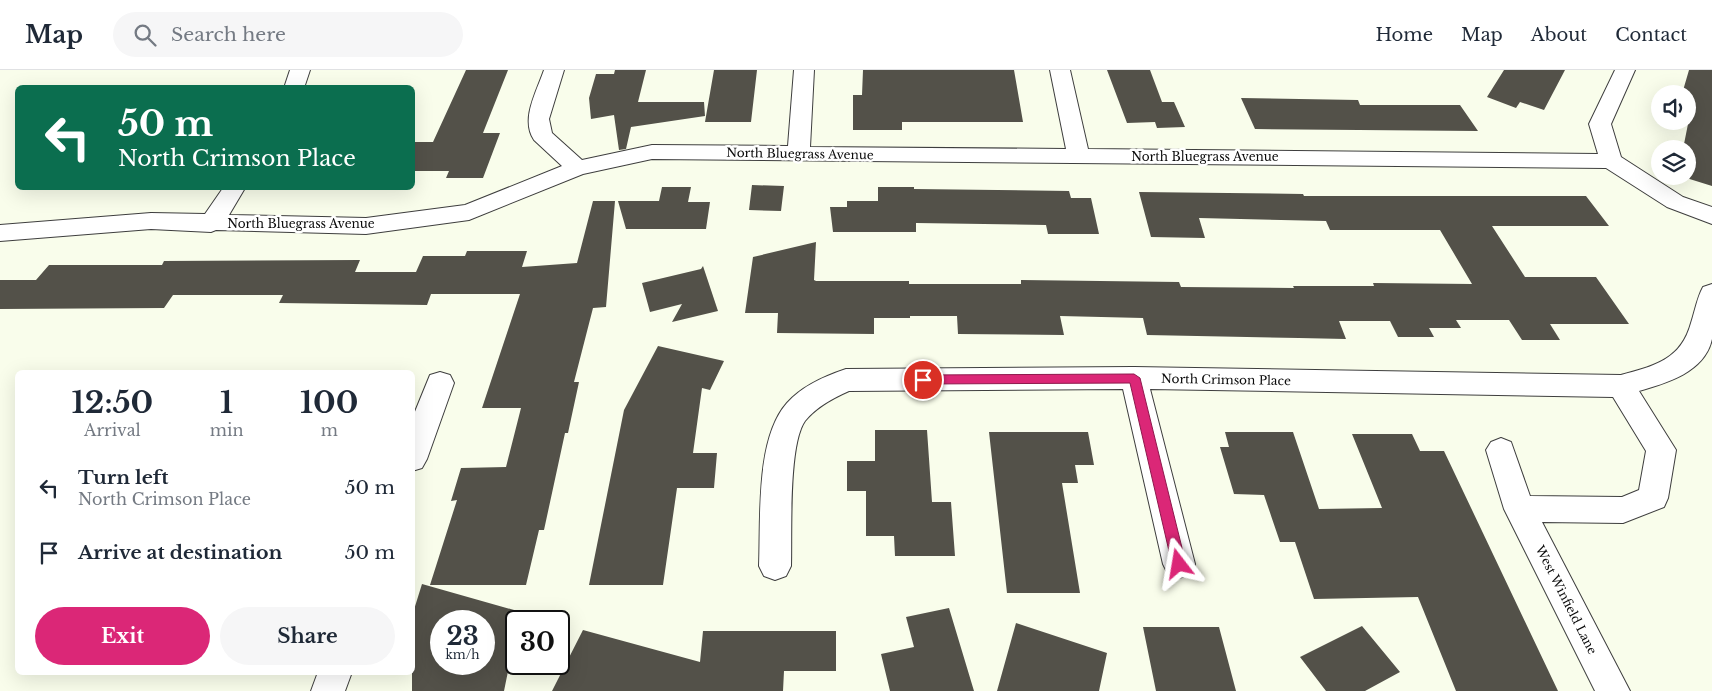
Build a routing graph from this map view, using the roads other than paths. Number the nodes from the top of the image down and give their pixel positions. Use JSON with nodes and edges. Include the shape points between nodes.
{"nodes":[{"id":1,"x":300,"y":70,"type":"edge"},
{"id":2,"x":554,"y":70,"type":"edge"},
{"id":3,"x":804,"y":70,"type":"edge"},
{"id":4,"x":1060,"y":70,"type":"edge"},
{"id":5,"x":1625,"y":70,"type":"edge"},
{"id":6,"x":295,"y":85,"type":"edge"},
{"id":7,"x":798,"y":154,"type":"junction"},
{"id":8,"x":1080,"y":156,"type":"junction"},
{"id":9,"x":1612,"y":161,"type":"junction"},
{"id":10,"x":577,"y":168,"type":"junction"},
{"id":11,"x":233,"y":190,"type":"edge"},
{"id":12,"x":1712,"y":216,"type":"edge"},
{"id":13,"x":211,"y":224,"type":"junction"},
{"id":14,"x":0,"y":233,"type":"edge"},
{"id":15,"x":1712,"y":293,"type":"edge"},
{"id":16,"x":1134,"y":378,"type":"junction"},
{"id":17,"x":440,"y":383,"type":"dead end"},
{"id":18,"x":1621,"y":386,"type":"junction"},
{"id":19,"x":1501,"y":450,"type":"dead end"},
{"id":20,"x":415,"y":451,"type":"edge"},
{"id":21,"x":1519,"y":509,"type":"junction"},
{"id":22,"x":1179,"y":564,"type":"dead end"},
{"id":23,"x":775,"y":566,"type":"dead end"},
{"id":24,"x":334,"y":675,"type":"edge"},
{"id":25,"x":328,"y":691,"type":"edge"},
{"id":26,"x":1613,"y":691,"type":"edge"}],
"edges":[{"from":1,"to":6,"type":"street"},
{"from":2,"to":10,"type":"street","via":[[538,119],[542,135]]},
{"from":3,"to":7,"type":"street"},
{"from":4,"to":8,"type":"street"},
{"from":5,"to":9,"type":"street","via":[[1600,124]]},
{"from":7,"to":8,"type":"street","name":"North Bluegrass Avenue"},
{"from":7,"to":10,"type":"street","name":"North Bluegrass Avenue","via":[[652,152]]},
{"from":8,"to":9,"type":"street","name":"North Bluegrass Avenue"},
{"from":9,"to":12,"type":"street","via":[[1675,202]]},
{"from":10,"to":13,"type":"street","name":"North Bluegrass Avenue","via":[[469,212],[366,226]]},
{"from":11,"to":13,"type":"street"},
{"from":13,"to":14,"type":"street","name":"North Bluegrass Avenue","via":[[151,221]]},
{"from":15,"to":18,"type":"street","name":"North Crimson Place","via":[[1699,340],[1687,358],[1668,372]]},
{"from":16,"to":18,"type":"street","name":"North Crimson Place"},
{"from":16,"to":22,"type":"street"},
{"from":16,"to":23,"type":"street","name":"North Crimson Place","via":[[846,380],[814,395],[791,419],[781,449]]},
{"from":17,"to":20,"type":"street"},
{"from":18,"to":21,"type":"street","via":[[1661,450],[1653,498],[1623,510]]},
{"from":19,"to":21,"type":"street","name":"West Winfield Lane"},
{"from":21,"to":26,"type":"street","name":"West Winfield Lane"},
{"from":24,"to":25,"type":"street"}]}
